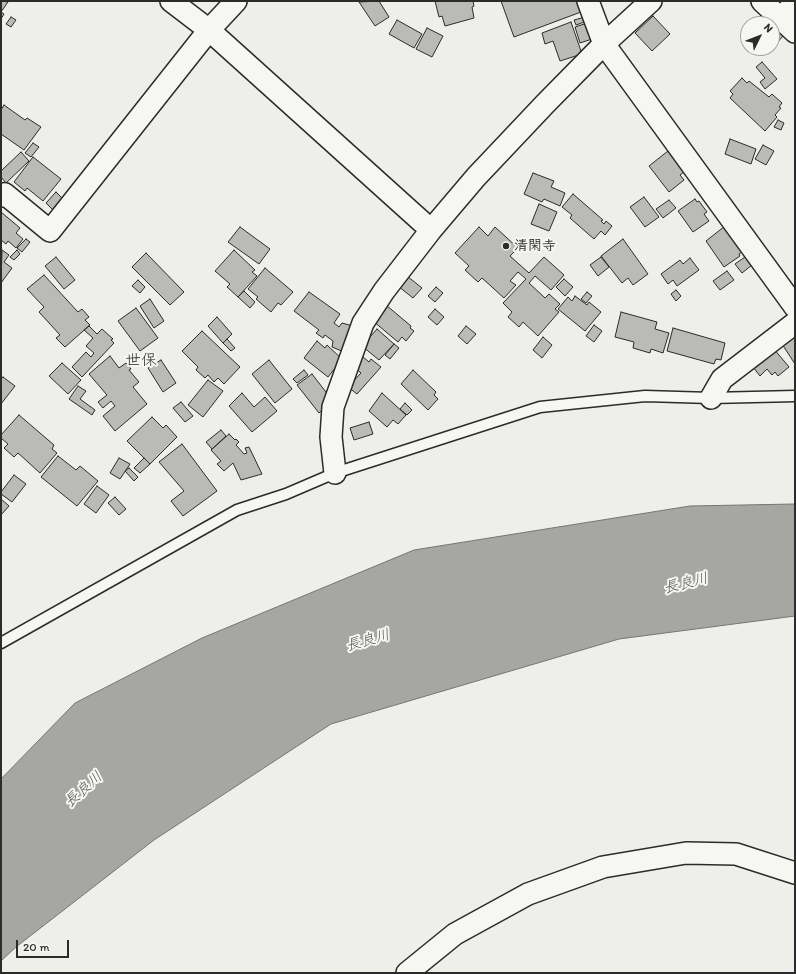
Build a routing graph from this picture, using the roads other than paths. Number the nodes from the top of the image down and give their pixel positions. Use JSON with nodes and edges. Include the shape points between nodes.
{"nodes":[{"id":1,"x":171,"y":1,"type":"edge"},
{"id":2,"x":236,"y":1,"type":"edge"},
{"id":3,"x":588,"y":1,"type":"edge"},
{"id":4,"x":651,"y":1,"type":"edge"},
{"id":5,"x":762,"y":1,"type":"edge"},
{"id":6,"x":795,"y":3,"type":"edge"},
{"id":7,"x":788,"y":25,"type":"edge"},
{"id":8,"x":209,"y":30,"type":"junction"},
{"id":9,"x":604,"y":44,"type":"junction"},
{"id":10,"x":1,"y":196,"type":"edge"},
{"id":11,"x":431,"y":230,"type":"junction"},
{"id":12,"x":795,"y":307,"type":"edge"},
{"id":13,"x":795,"y":323,"type":"edge"},
{"id":14,"x":795,"y":396,"type":"edge"},
{"id":15,"x":711,"y":398,"type":"junction"},
{"id":16,"x":335,"y":473,"type":"junction"},
{"id":17,"x":1,"y":643,"type":"edge"},
{"id":18,"x":795,"y":873,"type":"edge"},
{"id":19,"x":407,"y":973,"type":"edge"}],
"edges":[{"from":1,"to":8,"type":"street"},
{"from":2,"to":8,"type":"street"},
{"from":3,"to":9,"type":"street"},
{"from":4,"to":9,"type":"street"},
{"from":5,"to":7,"type":"street"},
{"from":6,"to":7,"type":"street"},
{"from":8,"to":10,"type":"street","via":[[50,231],[5,194]]},
{"from":8,"to":11,"type":"street"},
{"from":9,"to":11,"type":"street","via":[[487,166]]},
{"from":9,"to":12,"type":"street"},
{"from":11,"to":16,"type":"street","via":[[363,322],[333,407],[331,437]]},
{"from":13,"to":15,"type":"street","via":[[722,380]]},
{"from":14,"to":15,"type":"lane"},
{"from":15,"to":16,"type":"lane","via":[[645,396],[540,407]]},
{"from":16,"to":17,"type":"lane","via":[[286,494],[237,510]]},
{"from":18,"to":19,"type":"street","via":[[736,854],[686,853],[603,867],[528,894],[456,934]]}]}
